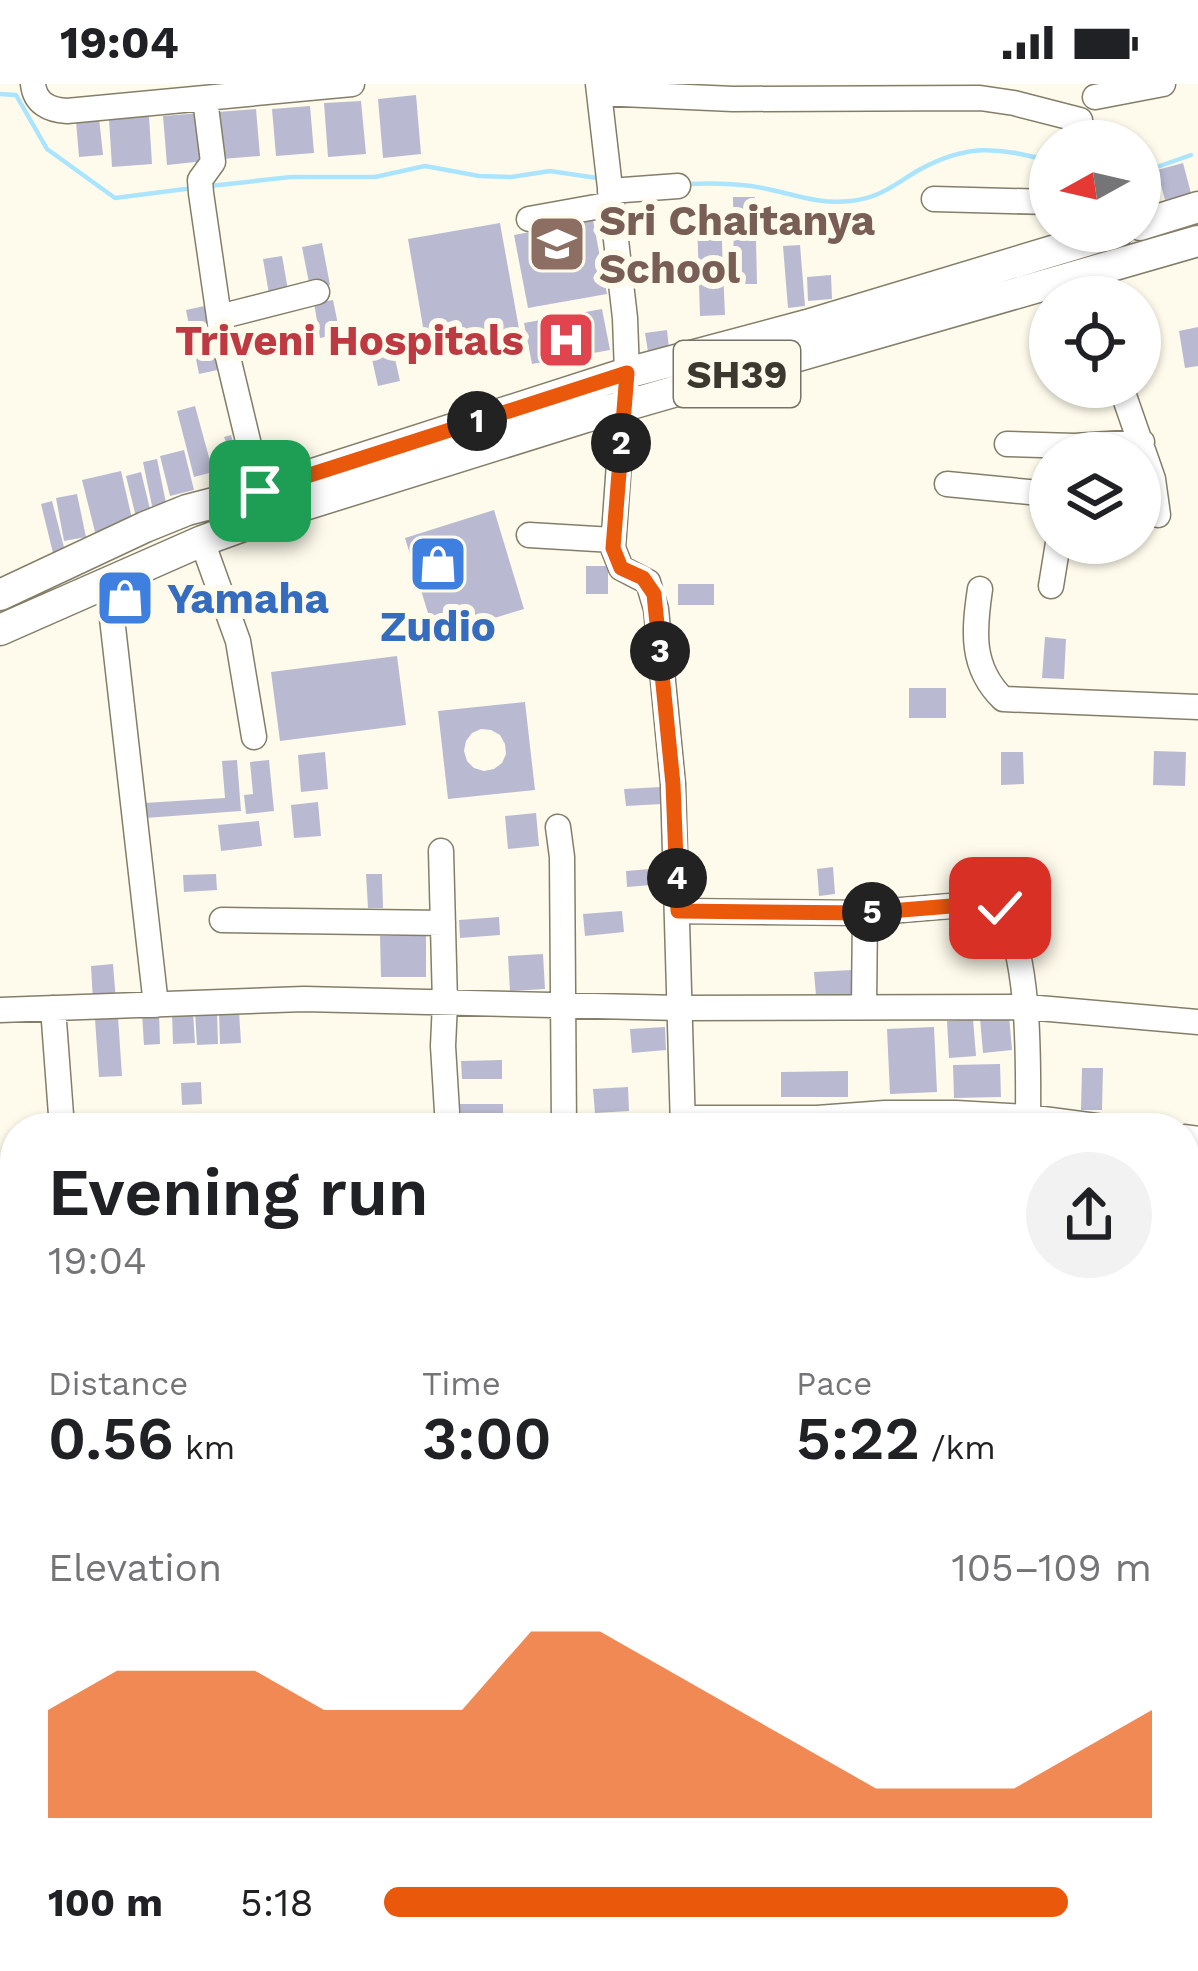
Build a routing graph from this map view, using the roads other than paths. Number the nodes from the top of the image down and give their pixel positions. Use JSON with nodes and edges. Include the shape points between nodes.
{"nodes":[{"id":1,"x":33,"y":84,"type":"edge"},
{"id":2,"x":352,"y":84,"type":"edge"},
{"id":3,"x":1163,"y":84,"type":"edge"},
{"id":4,"x":598,"y":88,"type":"edge"},
{"id":5,"x":816,"y":91,"type":"edge"},
{"id":6,"x":890,"y":91,"type":"edge"},
{"id":7,"x":1100,"y":91,"type":"edge"},
{"id":8,"x":205,"y":99,"type":"junction"},
{"id":9,"x":1047,"y":120,"type":"edge"},
{"id":10,"x":1083,"y":120,"type":"edge"},
{"id":11,"x":678,"y":186,"type":"dead end"},
{"id":12,"x":610,"y":189,"type":"junction"},
{"id":13,"x":934,"y":199,"type":"dead end"},
{"id":14,"x":1029,"y":201,"type":"edge"},
{"id":15,"x":1198,"y":207,"type":"edge"},
{"id":16,"x":1161,"y":218,"type":"edge"},
{"id":17,"x":529,"y":220,"type":"dead end"},
{"id":18,"x":1198,"y":226,"type":"edge"},
{"id":19,"x":1198,"y":241,"type":"edge"},
{"id":20,"x":1029,"y":249,"type":"edge"},
{"id":21,"x":1106,"y":276,"type":"edge"},
{"id":22,"x":317,"y":292,"type":"dead end"},
{"id":23,"x":1029,"y":297,"type":"edge"},
{"id":24,"x":219,"y":317,"type":"junction"},
{"id":25,"x":625,"y":390,"type":"junction"},
{"id":26,"x":1007,"y":444,"type":"dead end"},
{"id":27,"x":1029,"y":445,"type":"edge"},
{"id":28,"x":947,"y":484,"type":"dead end"},
{"id":29,"x":260,"y":491,"type":"junction"},
{"id":30,"x":1029,"y":492,"type":"edge"},
{"id":31,"x":529,"y":535,"type":"dead end"},
{"id":32,"x":613,"y":540,"type":"junction"},
{"id":33,"x":202,"y":541,"type":"junction"},
{"id":34,"x":1055,"y":564,"type":"edge"},
{"id":35,"x":108,"y":583,"type":"junction"},
{"id":36,"x":1051,"y":586,"type":"dead end"},
{"id":37,"x":980,"y":589,"type":"dead end"},
{"id":38,"x":0,"y":595,"type":"edge"},
{"id":39,"x":0,"y":610,"type":"edge"},
{"id":40,"x":0,"y":630,"type":"edge"},
{"id":41,"x":1198,"y":707,"type":"edge"},
{"id":42,"x":254,"y":736,"type":"dead end"},
{"id":43,"x":558,"y":827,"type":"dead end"},
{"id":44,"x":441,"y":851,"type":"dead end"},
{"id":45,"x":678,"y":911,"type":"junction"},
{"id":46,"x":865,"y":913,"type":"junction"},
{"id":47,"x":222,"y":920,"type":"dead end"},
{"id":48,"x":443,"y":923,"type":"junction"},
{"id":49,"x":445,"y":1003,"type":"junction"},
{"id":50,"x":156,"y":1005,"type":"junction"},
{"id":51,"x":561,"y":1005,"type":"junction"},
{"id":52,"x":864,"y":1006,"type":"junction"},
{"id":53,"x":1027,"y":1007,"type":"junction"},
{"id":54,"x":53,"y":1008,"type":"junction"},
{"id":55,"x":680,"y":1008,"type":"junction"},
{"id":56,"x":0,"y":1010,"type":"edge"},
{"id":57,"x":1198,"y":1022,"type":"edge"},
{"id":58,"x":61,"y":1113,"type":"edge"},
{"id":59,"x":447,"y":1113,"type":"edge"},
{"id":60,"x":564,"y":1113,"type":"edge"},
{"id":61,"x":683,"y":1113,"type":"edge"},
{"id":62,"x":1028,"y":1113,"type":"edge"}],
"edges":[{"from":1,"to":8,"type":"street","via":[[42,104],[55,110]]},
{"from":2,"to":8,"type":"street"},
{"from":3,"to":7,"type":"street"},
{"from":4,"to":5,"type":"street","via":[[684,98]]},
{"from":4,"to":12,"type":"street"},
{"from":5,"to":6,"type":"street"},
{"from":6,"to":9,"type":"street","via":[[980,98]]},
{"from":7,"to":10,"type":"street"},
{"from":8,"to":24,"type":"street","via":[[213,162],[200,187]]},
{"from":11,"to":12,"type":"street"},
{"from":12,"to":17,"type":"street"},
{"from":12,"to":25,"type":"street"},
{"from":13,"to":14,"type":"street"},
{"from":15,"to":16,"type":"main road"},
{"from":18,"to":25,"type":"main road"},
{"from":19,"to":21,"type":"main road","number":"SH39"},
{"from":20,"to":25,"type":"main road","number":"SH39"},
{"from":22,"to":24,"type":"street"},
{"from":23,"to":25,"type":"main road","number":"SH39"},
{"from":24,"to":29,"type":"street"},
{"from":25,"to":29,"type":"main road","number":"SH39"},
{"from":25,"to":32,"type":"street"},
{"from":25,"to":33,"type":"main road","number":"SH39"},
{"from":25,"to":39,"type":"main road","via":[[135,550]]},
{"from":26,"to":27,"type":"street"},
{"from":28,"to":30,"type":"street"},
{"from":29,"to":38,"type":"main road","number":"SH39","via":[[187,510]]},
{"from":31,"to":32,"type":"street"},
{"from":32,"to":45,"type":"street","via":[[616,562],[654,594]]},
{"from":33,"to":35,"type":"main road","number":"SH39"},
{"from":33,"to":42,"type":"street","via":[[238,641]]},
{"from":34,"to":36,"type":"street"},
{"from":35,"to":40,"type":"main road","number":"SH39"},
{"from":35,"to":50,"type":"street"},
{"from":37,"to":41,"type":"street","via":[[975,649],[1003,699]]},
{"from":43,"to":51,"type":"street"},
{"from":44,"to":48,"type":"street"},
{"from":45,"to":46,"type":"street"},
{"from":45,"to":55,"type":"street"},
{"from":46,"to":52,"type":"street"},
{"from":46,"to":53,"type":"street","via":[[1000,908]]},
{"from":47,"to":48,"type":"street"},
{"from":48,"to":49,"type":"street"},
{"from":49,"to":50,"type":"street"},
{"from":49,"to":51,"type":"street"},
{"from":49,"to":59,"type":"street"},
{"from":50,"to":54,"type":"street"},
{"from":51,"to":55,"type":"street"},
{"from":51,"to":60,"type":"street"},
{"from":52,"to":53,"type":"street"},
{"from":52,"to":55,"type":"street"},
{"from":53,"to":57,"type":"street"},
{"from":53,"to":62,"type":"street"},
{"from":54,"to":56,"type":"street"},
{"from":54,"to":58,"type":"street"},
{"from":55,"to":61,"type":"street"}]}
